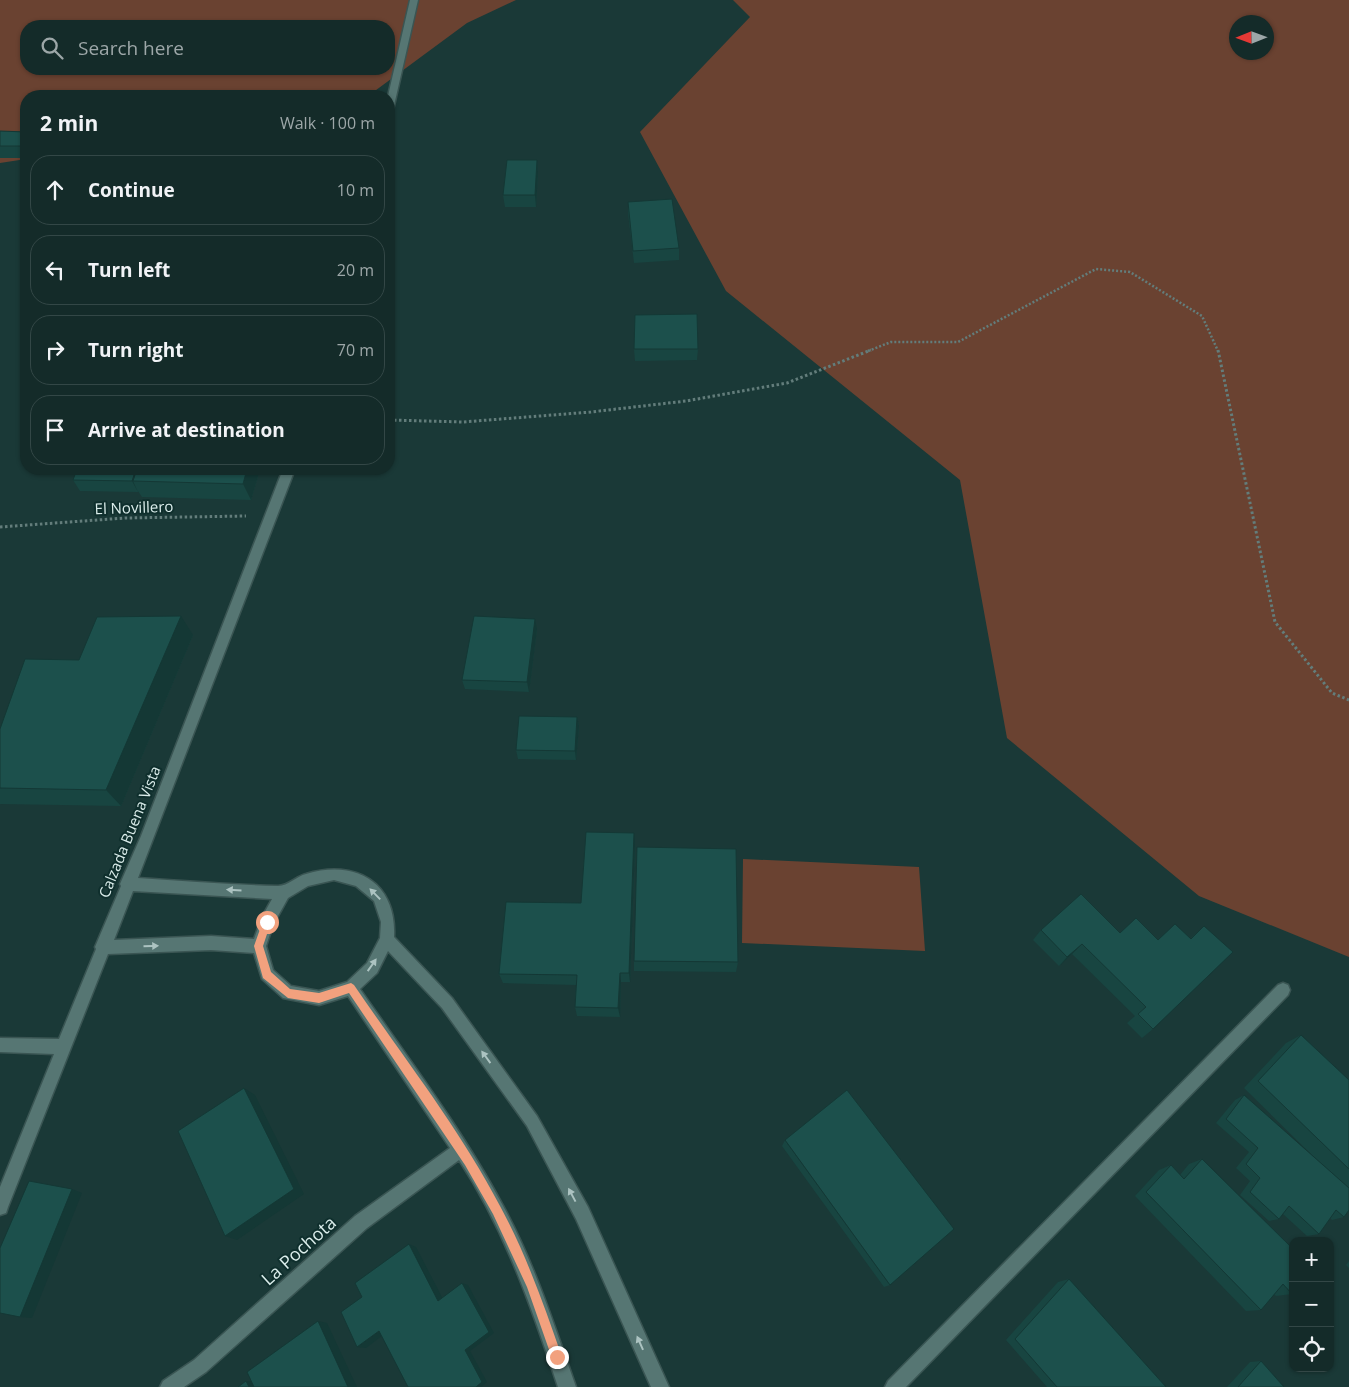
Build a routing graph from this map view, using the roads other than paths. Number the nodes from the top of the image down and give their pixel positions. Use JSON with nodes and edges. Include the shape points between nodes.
{"nodes":[{"id":1,"x":414,"y":0,"type":"edge"},
{"id":2,"x":394,"y":90,"type":"edge"},
{"id":3,"x":287,"y":475,"type":"edge"},
{"id":4,"x":127,"y":884,"type":"junction"},
{"id":5,"x":282,"y":893,"type":"junction"},
{"id":6,"x":387,"y":939,"type":"junction"},
{"id":7,"x":258,"y":946,"type":"junction"},
{"id":8,"x":102,"y":947,"type":"junction"},
{"id":9,"x":351,"y":988,"type":"junction"},
{"id":10,"x":1283,"y":990,"type":"dead end"},
{"id":11,"x":0,"y":1045,"type":"edge"},
{"id":12,"x":63,"y":1047,"type":"junction"},
{"id":13,"x":461,"y":1149,"type":"junction"},
{"id":14,"x":0,"y":1207,"type":"edge"},
{"id":15,"x":169,"y":1387,"type":"edge"},
{"id":16,"x":567,"y":1387,"type":"edge"},
{"id":17,"x":660,"y":1387,"type":"edge"},
{"id":18,"x":894,"y":1387,"type":"edge"}],
"edges":[{"from":1,"to":2,"type":"street"},
{"from":3,"to":4,"type":"street","name":"Calzada Buena Vista"},
{"from":5,"to":4,"type":"street","one_way":true},
{"from":4,"to":8,"type":"street","name":"Calzada Buena Vista"},
{"from":6,"to":5,"type":"street","one_way":true,"via":[[388,922],[380,897],[360,880],[334,874],[306,880]]},
{"from":5,"to":7,"type":"street"},
{"from":9,"to":6,"type":"street","one_way":true,"via":[[372,968]]},
{"from":17,"to":6,"type":"street","one_way":true,"via":[[582,1213],[532,1121],[448,1004]]},
{"from":8,"to":7,"type":"street","one_way":true,"via":[[211,943]]},
{"from":7,"to":9,"type":"street","via":[[267,974],[288,993],[319,998]]},
{"from":8,"to":12,"type":"street","name":"Calzada Buena Vista"},
{"from":9,"to":13,"type":"street"},
{"from":10,"to":18,"type":"street"},
{"from":11,"to":12,"type":"street"},
{"from":12,"to":14,"type":"street","name":"Calzada Buena Vista"},
{"from":13,"to":15,"type":"street","name":"La Pochota","via":[[360,1222],[200,1366]]},
{"from":13,"to":16,"type":"street","via":[[497,1210],[532,1285]]}]}
